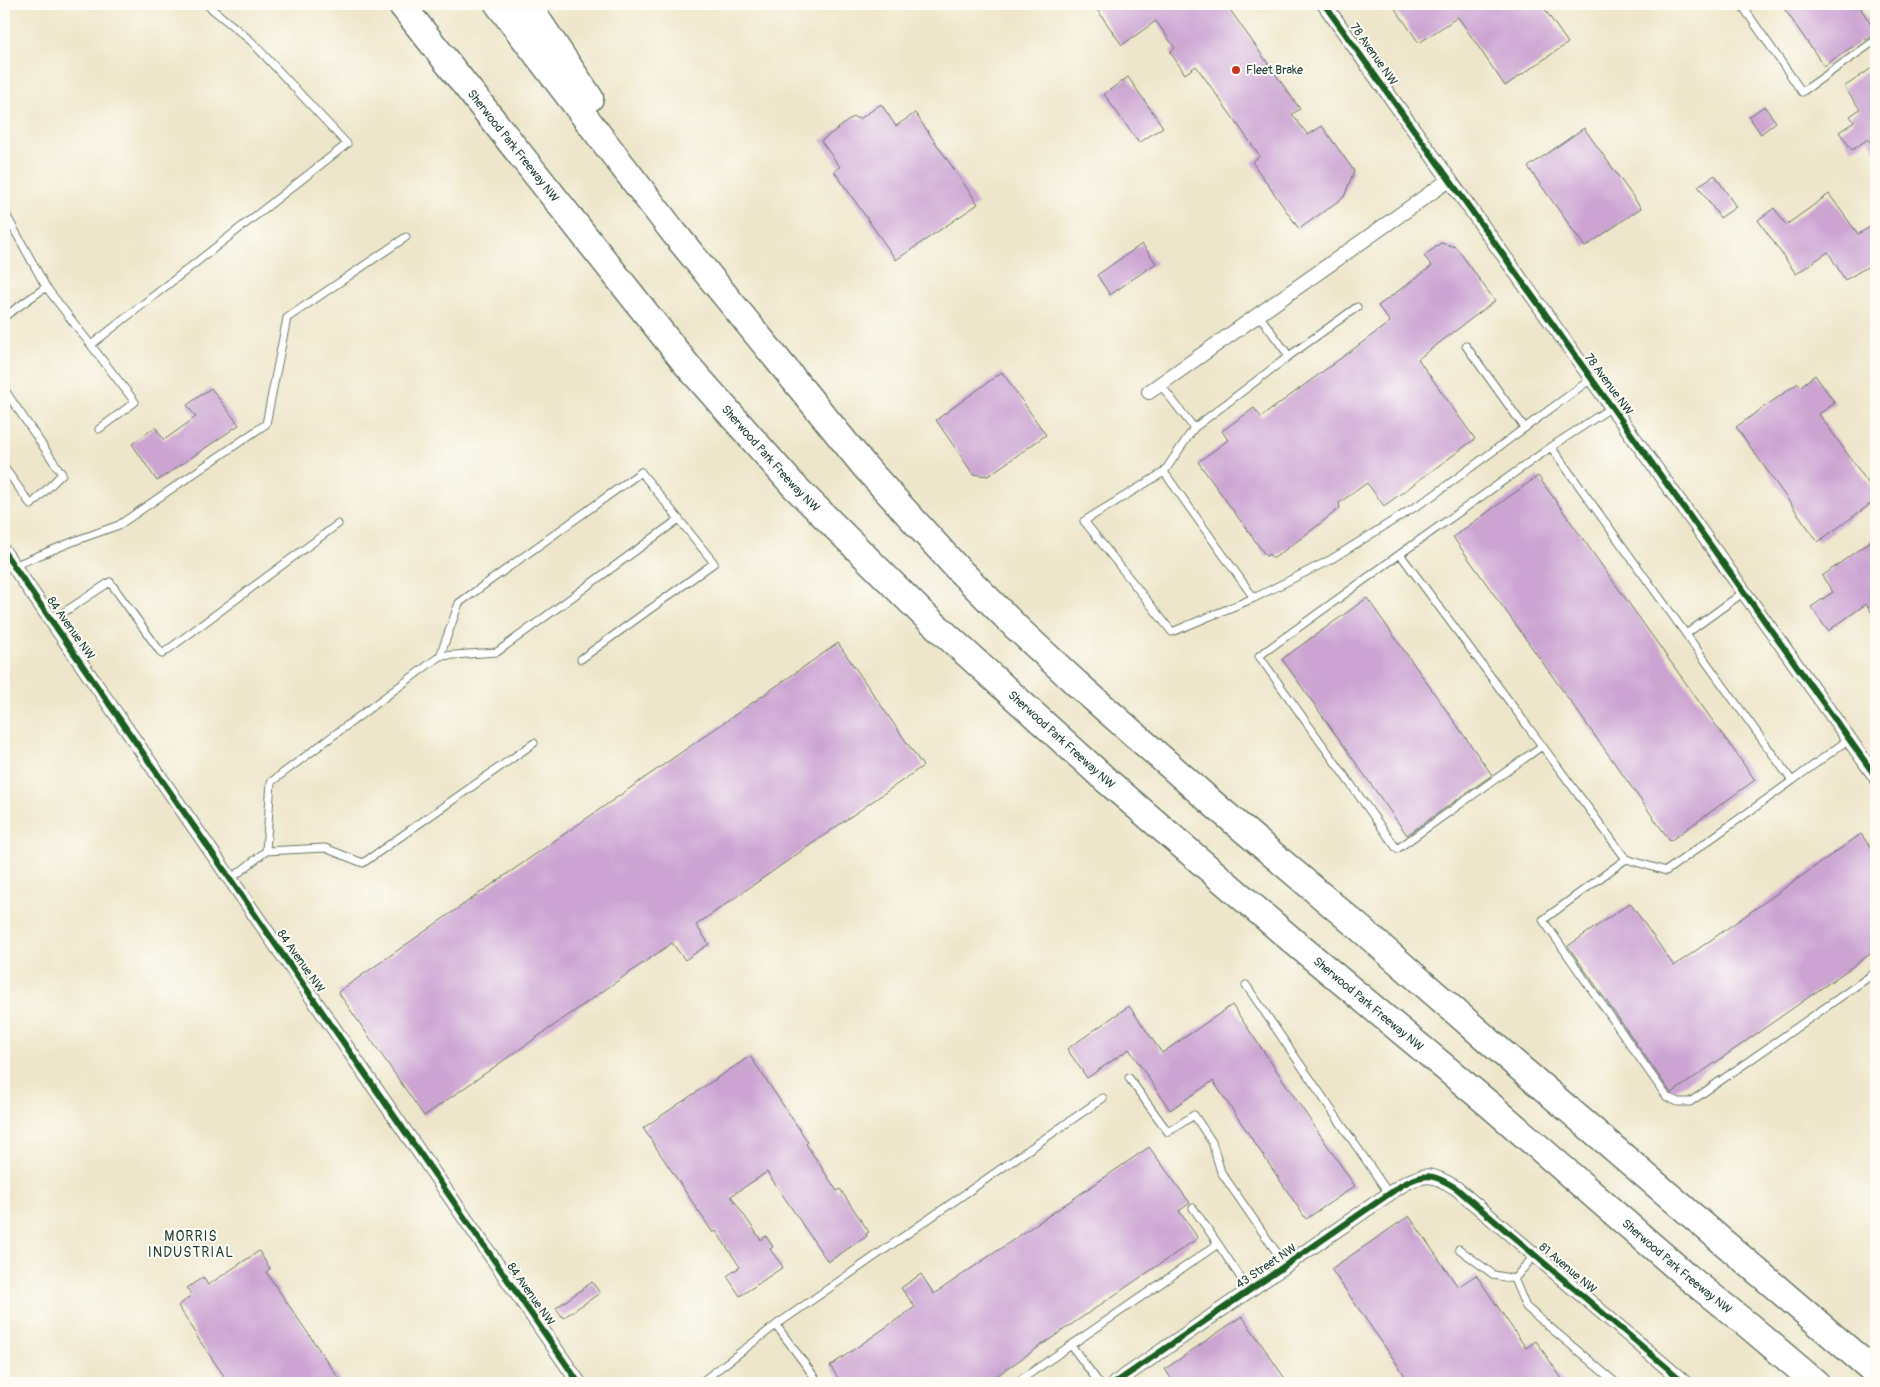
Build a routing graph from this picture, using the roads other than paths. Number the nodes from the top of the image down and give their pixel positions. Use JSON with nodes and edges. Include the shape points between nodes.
{"nodes":[{"id":1,"x":206,"y":4,"type":"edge"},
{"id":2,"x":388,"y":4,"type":"edge"},
{"id":3,"x":401,"y":4,"type":"edge"},
{"id":4,"x":498,"y":4,"type":"edge"},
{"id":5,"x":527,"y":4,"type":"edge"},
{"id":6,"x":1325,"y":4,"type":"edge"},
{"id":7,"x":1741,"y":4,"type":"edge"},
{"id":8,"x":1876,"y":40,"type":"edge"},
{"id":9,"x":442,"y":57,"type":"junction"},
{"id":10,"x":1450,"y":180,"type":"junction"},
{"id":11,"x":4,"y":211,"type":"edge"},
{"id":12,"x":675,"y":234,"type":"junction"},
{"id":13,"x":406,"y":237,"type":"dead end"},
{"id":14,"x":46,"y":287,"type":"junction"},
{"id":15,"x":1357,"y":307,"type":"dead end"},
{"id":16,"x":1259,"y":315,"type":"junction"},
{"id":17,"x":4,"y":317,"type":"edge"},
{"id":18,"x":92,"y":345,"type":"junction"},
{"id":19,"x":1466,"y":346,"type":"dead end"},
{"id":20,"x":1289,"y":356,"type":"junction"},
{"id":21,"x":1591,"y":379,"type":"junction"},
{"id":22,"x":1155,"y":388,"type":"joint"},
{"id":23,"x":4,"y":389,"type":"edge"},
{"id":24,"x":1612,"y":407,"type":"junction"},
{"id":25,"x":1194,"y":428,"type":"junction"},
{"id":26,"x":1524,"y":428,"type":"junction"},
{"id":27,"x":99,"y":429,"type":"dead end"},
{"id":28,"x":1551,"y":447,"type":"junction"},
{"id":29,"x":4,"y":467,"type":"edge"},
{"id":30,"x":1164,"y":472,"type":"junction"},
{"id":31,"x":679,"y":519,"type":"junction"},
{"id":32,"x":338,"y":524,"type":"dead end"},
{"id":33,"x":4,"y":552,"type":"edge"},
{"id":34,"x":1400,"y":554,"type":"junction"},
{"id":35,"x":13,"y":566,"type":"junction"},
{"id":36,"x":1744,"y":592,"type":"junction"},
{"id":37,"x":1254,"y":598,"type":"junction"},
{"id":38,"x":52,"y":620,"type":"junction"},
{"id":39,"x":1686,"y":634,"type":"junction"},
{"id":40,"x":440,"y":656,"type":"junction"},
{"id":41,"x":581,"y":659,"type":"dead end"},
{"id":42,"x":1849,"y":739,"type":"junction"},
{"id":43,"x":534,"y":743,"type":"dead end"},
{"id":44,"x":1542,"y":746,"type":"junction"},
{"id":45,"x":1875,"y":774,"type":"edge"},
{"id":46,"x":1792,"y":781,"type":"junction"},
{"id":47,"x":266,"y":851,"type":"junction"},
{"id":48,"x":1626,"y":860,"type":"junction"},
{"id":49,"x":231,"y":879,"type":"junction"},
{"id":50,"x":1876,"y":972,"type":"edge"},
{"id":51,"x":1246,"y":985,"type":"dead end"},
{"id":52,"x":1129,"y":1078,"type":"dead end"},
{"id":53,"x":1103,"y":1098,"type":"dead end"},
{"id":54,"x":1432,"y":1176,"type":"joint"},
{"id":55,"x":1389,"y":1194,"type":"junction"},
{"id":56,"x":1193,"y":1208,"type":"dead end"},
{"id":57,"x":1218,"y":1244,"type":"junction"},
{"id":58,"x":1458,"y":1248,"type":"dead end"},
{"id":59,"x":1535,"y":1255,"type":"junction"},
{"id":60,"x":1286,"y":1266,"type":"junction"},
{"id":61,"x":1514,"y":1279,"type":"junction"},
{"id":62,"x":1250,"y":1290,"type":"junction"},
{"id":63,"x":776,"y":1325,"type":"junction"},
{"id":64,"x":1071,"y":1345,"type":"junction"},
{"id":65,"x":1876,"y":1373,"type":"edge"},
{"id":66,"x":579,"y":1383,"type":"edge"},
{"id":67,"x":700,"y":1383,"type":"edge"},
{"id":68,"x":819,"y":1383,"type":"edge"},
{"id":69,"x":1016,"y":1383,"type":"edge"},
{"id":70,"x":1099,"y":1383,"type":"edge"},
{"id":71,"x":1115,"y":1383,"type":"edge"},
{"id":72,"x":1616,"y":1383,"type":"edge"},
{"id":73,"x":1685,"y":1383,"type":"edge"},
{"id":74,"x":1816,"y":1383,"type":"edge"}],
"edges":[{"from":1,"to":18,"type":"lane","via":[[251,41],[347,144]]},
{"from":2,"to":9,"type":"highway"},
{"from":3,"to":9,"type":"highway","name":"Sherwood Park Freeway NW"},
{"from":4,"to":12,"type":"highway"},
{"from":5,"to":12,"type":"highway","via":[[610,128]]},
{"from":6,"to":10,"type":"street","name":"78 Avenue NW"},
{"from":7,"to":8,"type":"lane","via":[[1802,92]]},
{"from":9,"to":74,"type":"highway","name":"Sherwood Park Freeway NW","via":[[687,365],[794,485],[922,613],[1293,941]]},
{"from":10,"to":16,"type":"street"},
{"from":10,"to":21,"type":"street","name":"78 Avenue NW"},
{"from":11,"to":14,"type":"lane"},
{"from":12,"to":65,"type":"highway","via":[[866,468],[1017,628],[1218,808]]},
{"from":13,"to":35,"type":"lane","via":[[287,318],[266,424],[119,525]]},
{"from":14,"to":17,"type":"lane"},
{"from":14,"to":18,"type":"lane"},
{"from":15,"to":20,"type":"lane"},
{"from":16,"to":20,"type":"lane"},
{"from":16,"to":22,"type":"street"},
{"from":18,"to":27,"type":"lane","via":[[135,402]]},
{"from":19,"to":26,"type":"lane"},
{"from":20,"to":25,"type":"lane"},
{"from":21,"to":24,"type":"street","name":"78 Avenue NW"},
{"from":21,"to":26,"type":"lane"},
{"from":22,"to":25,"type":"lane"},
{"from":23,"to":29,"type":"lane","via":[[62,474],[31,506]]},
{"from":24,"to":28,"type":"lane"},
{"from":24,"to":36,"type":"street","name":"78 Avenue NW"},
{"from":25,"to":30,"type":"lane"},
{"from":26,"to":37,"type":"lane","via":[[1431,497],[1330,560]]},
{"from":28,"to":34,"type":"lane"},
{"from":28,"to":39,"type":"lane"},
{"from":30,"to":37,"type":"lane"},
{"from":30,"to":37,"type":"lane","via":[[1084,521],[1172,632]]},
{"from":31,"to":40,"type":"lane","via":[[497,652]]},
{"from":31,"to":40,"type":"lane","via":[[641,472],[459,603]]},
{"from":31,"to":41,"type":"lane","via":[[714,563]]},
{"from":32,"to":38,"type":"lane","via":[[162,654],[110,582]]},
{"from":33,"to":35,"type":"street","name":"84 Avenue NW"},
{"from":34,"to":44,"type":"lane"},
{"from":34,"to":44,"type":"lane","via":[[1259,656],[1397,850]]},
{"from":35,"to":38,"type":"street","name":"84 Avenue NW"},
{"from":36,"to":39,"type":"lane"},
{"from":36,"to":42,"type":"street","name":"78 Avenue NW"},
{"from":38,"to":49,"type":"street","name":"84 Avenue NW"},
{"from":39,"to":46,"type":"lane"},
{"from":40,"to":47,"type":"lane","via":[[271,782]]},
{"from":42,"to":45,"type":"street","name":"78 Avenue NW"},
{"from":42,"to":46,"type":"lane"},
{"from":43,"to":47,"type":"lane","via":[[363,863],[325,848]]},
{"from":44,"to":48,"type":"lane"},
{"from":46,"to":48,"type":"lane","via":[[1666,871]]},
{"from":47,"to":49,"type":"lane"},
{"from":48,"to":50,"type":"lane","via":[[1543,920],[1673,1100],[1690,1102]]},
{"from":49,"to":66,"type":"street","name":"84 Avenue NW"},
{"from":51,"to":55,"type":"lane"},
{"from":52,"to":60,"type":"lane","via":[[1168,1132],[1194,1115],[1212,1142],[1221,1172]]},
{"from":53,"to":63,"type":"lane"},
{"from":54,"to":55,"type":"street","name":"43 Street NW","via":[[1415,1178]]},
{"from":54,"to":59,"type":"street","name":"81 Avenue NW","via":[[1456,1188]]},
{"from":55,"to":60,"type":"street","name":"43 Street NW"},
{"from":56,"to":57,"type":"lane"},
{"from":57,"to":62,"type":"lane"},
{"from":57,"to":64,"type":"lane"},
{"from":58,"to":61,"type":"lane","via":[[1494,1275]]},
{"from":59,"to":61,"type":"lane"},
{"from":59,"to":73,"type":"street","name":"81 Avenue NW"},
{"from":60,"to":62,"type":"street","name":"43 Street NW"},
{"from":61,"to":72,"type":"lane","via":[[1526,1307]]},
{"from":62,"to":71,"type":"street","name":"43 Street NW"},
{"from":63,"to":67,"type":"lane"},
{"from":63,"to":68,"type":"lane"},
{"from":64,"to":69,"type":"lane"},
{"from":64,"to":70,"type":"lane"}]}
